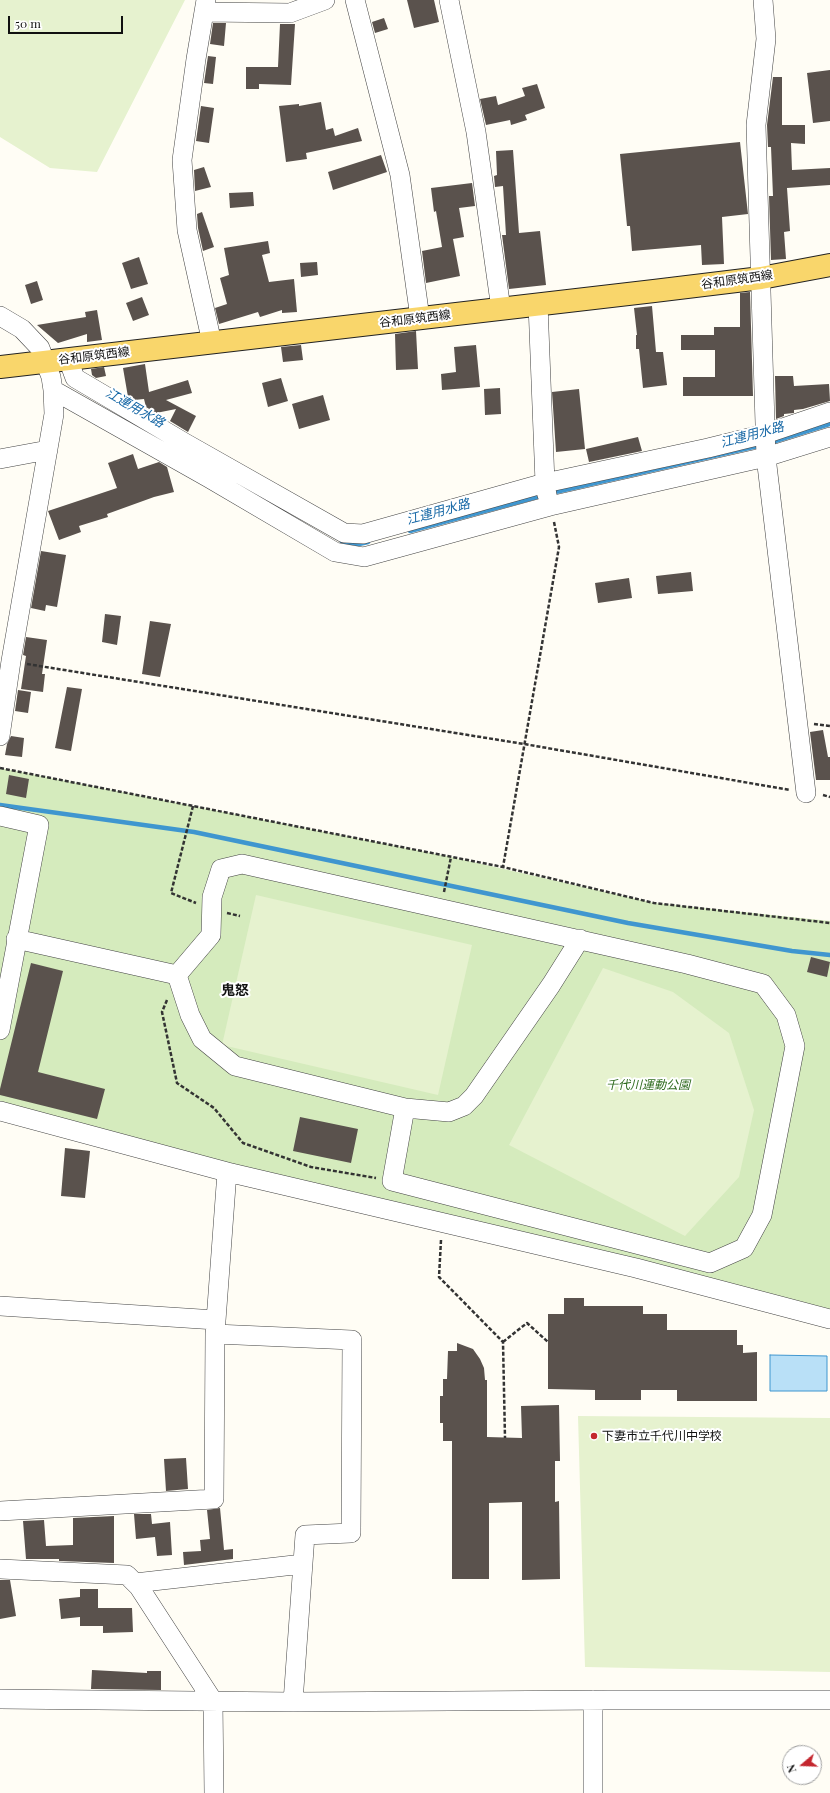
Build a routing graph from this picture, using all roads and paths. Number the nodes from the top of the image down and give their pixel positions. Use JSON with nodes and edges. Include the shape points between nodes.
{"nodes":[{"id":1,"x":325,"y":0,"type":"edge"},
{"id":2,"x":355,"y":0,"type":"edge"},
{"id":3,"x":449,"y":0,"type":"edge"},
{"id":4,"x":763,"y":0,"type":"edge"},
{"id":5,"x":205,"y":6,"type":"edge"},
{"id":6,"x":830,"y":265,"type":"edge"},
{"id":7,"x":761,"y":278,"type":"junction"},
{"id":8,"x":538,"y":304,"type":"junction"},
{"id":9,"x":501,"y":309,"type":"junction"},
{"id":10,"x":0,"y":316,"type":"edge"},
{"id":11,"x":420,"y":318,"type":"junction"},
{"id":12,"x":212,"y":343,"type":"junction"},
{"id":13,"x":68,"y":359,"type":"junction"},
{"id":14,"x":46,"y":362,"type":"junction"},
{"id":15,"x":0,"y":367,"type":"edge"},
{"id":16,"x":54,"y":390,"type":"junction"},
{"id":17,"x":830,"y":412,"type":"edge"},
{"id":18,"x":765,"y":434,"type":"junction"},
{"id":19,"x":830,"y":437,"type":"edge"},
{"id":20,"x":48,"y":450,"type":"junction"},
{"id":21,"x":766,"y":457,"type":"junction"},
{"id":22,"x":0,"y":459,"type":"edge"},
{"id":23,"x":545,"y":483,"type":"junction"},
{"id":24,"x":550,"y":506,"type":"junction"},
{"id":25,"x":324,"y":532,"type":"junction"},
{"id":26,"x":6,"y":660,"type":"edge"},
{"id":27,"x":0,"y":736,"type":"edge"},
{"id":28,"x":524,"y":744,"type":"junction"},
{"id":29,"x":0,"y":768,"type":"edge"},
{"id":30,"x":806,"y":793,"type":"joint"},
{"id":31,"x":193,"y":806,"type":"junction"},
{"id":32,"x":0,"y":816,"type":"edge"},
{"id":33,"x":451,"y":857,"type":"junction"},
{"id":34,"x":504,"y":867,"type":"junction"},
{"id":35,"x":441,"y":908,"type":"junction"},
{"id":36,"x":212,"y":909,"type":"junction"},
{"id":37,"x":240,"y":916,"type":"dead end"},
{"id":38,"x":830,"y":923,"type":"edge"},
{"id":39,"x":16,"y":939,"type":"junction"},
{"id":40,"x":580,"y":939,"type":"junction"},
{"id":41,"x":177,"y":975,"type":"junction"},
{"id":42,"x":0,"y":1030,"type":"edge"},
{"id":43,"x":405,"y":1108,"type":"junction"},
{"id":44,"x":0,"y":1111,"type":"edge"},
{"id":45,"x":227,"y":1172,"type":"junction"},
{"id":46,"x":392,"y":1181,"type":"junction"},
{"id":47,"x":441,"y":1236,"type":"dead end"},
{"id":48,"x":0,"y":1306,"type":"edge"},
{"id":49,"x":830,"y":1319,"type":"edge"},
{"id":50,"x":216,"y":1327,"type":"junction"},
{"id":51,"x":503,"y":1342,"type":"junction"},
{"id":52,"x":548,"y":1342,"type":"dead end"},
{"id":53,"x":505,"y":1438,"type":"dead end"},
{"id":54,"x":0,"y":1511,"type":"edge"},
{"id":55,"x":303,"y":1564,"type":"junction"},
{"id":56,"x":0,"y":1569,"type":"edge"},
{"id":57,"x":134,"y":1583,"type":"junction"},
{"id":58,"x":0,"y":1699,"type":"edge"},
{"id":59,"x":593,"y":1700,"type":"junction"},
{"id":60,"x":830,"y":1700,"type":"edge"},
{"id":61,"x":213,"y":1701,"type":"junction"},
{"id":62,"x":293,"y":1702,"type":"junction"},
{"id":63,"x":214,"y":1793,"type":"edge"},
{"id":64,"x":593,"y":1793,"type":"edge"}],
"edges":[{"from":1,"to":5,"type":"street","via":[[290,13]]},
{"from":2,"to":11,"type":"street","via":[[400,174]]},
{"from":3,"to":9,"type":"street","via":[[476,132]]},
{"from":4,"to":7,"type":"street","via":[[766,39],[756,125]]},
{"from":5,"to":12,"type":"street","via":[[182,160],[188,230]]},
{"from":6,"to":7,"type":"main road","name":"谷和原筑西線"},
{"from":7,"to":8,"type":"main road","name":"谷和原筑西線"},
{"from":7,"to":18,"type":"street"},
{"from":8,"to":9,"type":"main road","name":"谷和原筑西線"},
{"from":8,"to":23,"type":"street"},
{"from":9,"to":11,"type":"main road","name":"谷和原筑西線"},
{"from":10,"to":14,"type":"street","via":[[22,329],[40,348]]},
{"from":11,"to":12,"type":"main road","name":"谷和原筑西線"},
{"from":12,"to":13,"type":"main road","name":"谷和原筑西線"},
{"from":13,"to":14,"type":"main road","name":"谷和原筑西線"},
{"from":13,"to":25,"type":"street","via":[[75,378],[185,443]]},
{"from":14,"to":15,"type":"main road","name":"谷和原筑西線"},
{"from":14,"to":16,"type":"street"},
{"from":16,"to":20,"type":"street","via":[[54,414]]},
{"from":16,"to":25,"type":"street"},
{"from":17,"to":18,"type":"street"},
{"from":18,"to":21,"type":"street"},
{"from":18,"to":23,"type":"street"},
{"from":19,"to":21,"type":"street"},
{"from":20,"to":22,"type":"street"},
{"from":20,"to":26,"type":"street"},
{"from":21,"to":24,"type":"street"},
{"from":21,"to":30,"type":"street"},
{"from":23,"to":24,"type":"street"},
{"from":23,"to":25,"type":"street","via":[[363,534]]},
{"from":24,"to":25,"type":"street","via":[[364,557],[335,552]]},
{"from":24,"to":28,"type":"path","via":[[559,547]]},
{"from":26,"to":27,"type":"street"},
{"from":26,"to":28,"type":"path"},
{"from":28,"to":30,"type":"path"},
{"from":28,"to":34,"type":"path"},
{"from":29,"to":31,"type":"path"},
{"from":31,"to":33,"type":"path"},
{"from":31,"to":36,"type":"path","via":[[170,893]]},
{"from":32,"to":39,"type":"street","via":[[39,825]]},
{"from":33,"to":34,"type":"path"},
{"from":33,"to":35,"type":"path"},
{"from":34,"to":38,"type":"path","via":[[654,903]]},
{"from":35,"to":36,"type":"street","via":[[242,864],[221,869],[212,897]]},
{"from":35,"to":40,"type":"street"},
{"from":36,"to":37,"type":"path"},
{"from":36,"to":41,"type":"street","via":[[210,935]]},
{"from":39,"to":41,"type":"street"},
{"from":39,"to":42,"type":"street"},
{"from":40,"to":43,"type":"street","via":[[551,986],[474,1096],[464,1106],[450,1112]]},
{"from":40,"to":46,"type":"street","via":[[763,984],[786,1015],[795,1046],[762,1214],[744,1248],[710,1263]]},
{"from":41,"to":43,"type":"street","via":[[190,1015],[202,1039],[234,1066]]},
{"from":41,"to":46,"type":"path","via":[[162,1012],[177,1083],[214,1108],[243,1143],[311,1167]]},
{"from":43,"to":46,"type":"street"},
{"from":44,"to":45,"type":"street"},
{"from":45,"to":49,"type":"street","via":[[636,1268]]},
{"from":45,"to":50,"type":"street"},
{"from":47,"to":51,"type":"path","via":[[439,1277]]},
{"from":48,"to":50,"type":"street"},
{"from":50,"to":54,"type":"street","via":[[214,1499]]},
{"from":50,"to":55,"type":"street","via":[[352,1340],[351,1533],[305,1535]]},
{"from":51,"to":52,"type":"path","via":[[527,1323]]},
{"from":51,"to":53,"type":"path"},
{"from":55,"to":57,"type":"street"},
{"from":55,"to":62,"type":"street"},
{"from":56,"to":57,"type":"street","via":[[127,1575]]},
{"from":57,"to":61,"type":"street"},
{"from":58,"to":61,"type":"street"},
{"from":59,"to":60,"type":"street"},
{"from":59,"to":62,"type":"street"},
{"from":59,"to":64,"type":"street"},
{"from":61,"to":62,"type":"street"},
{"from":61,"to":63,"type":"street"}]}
